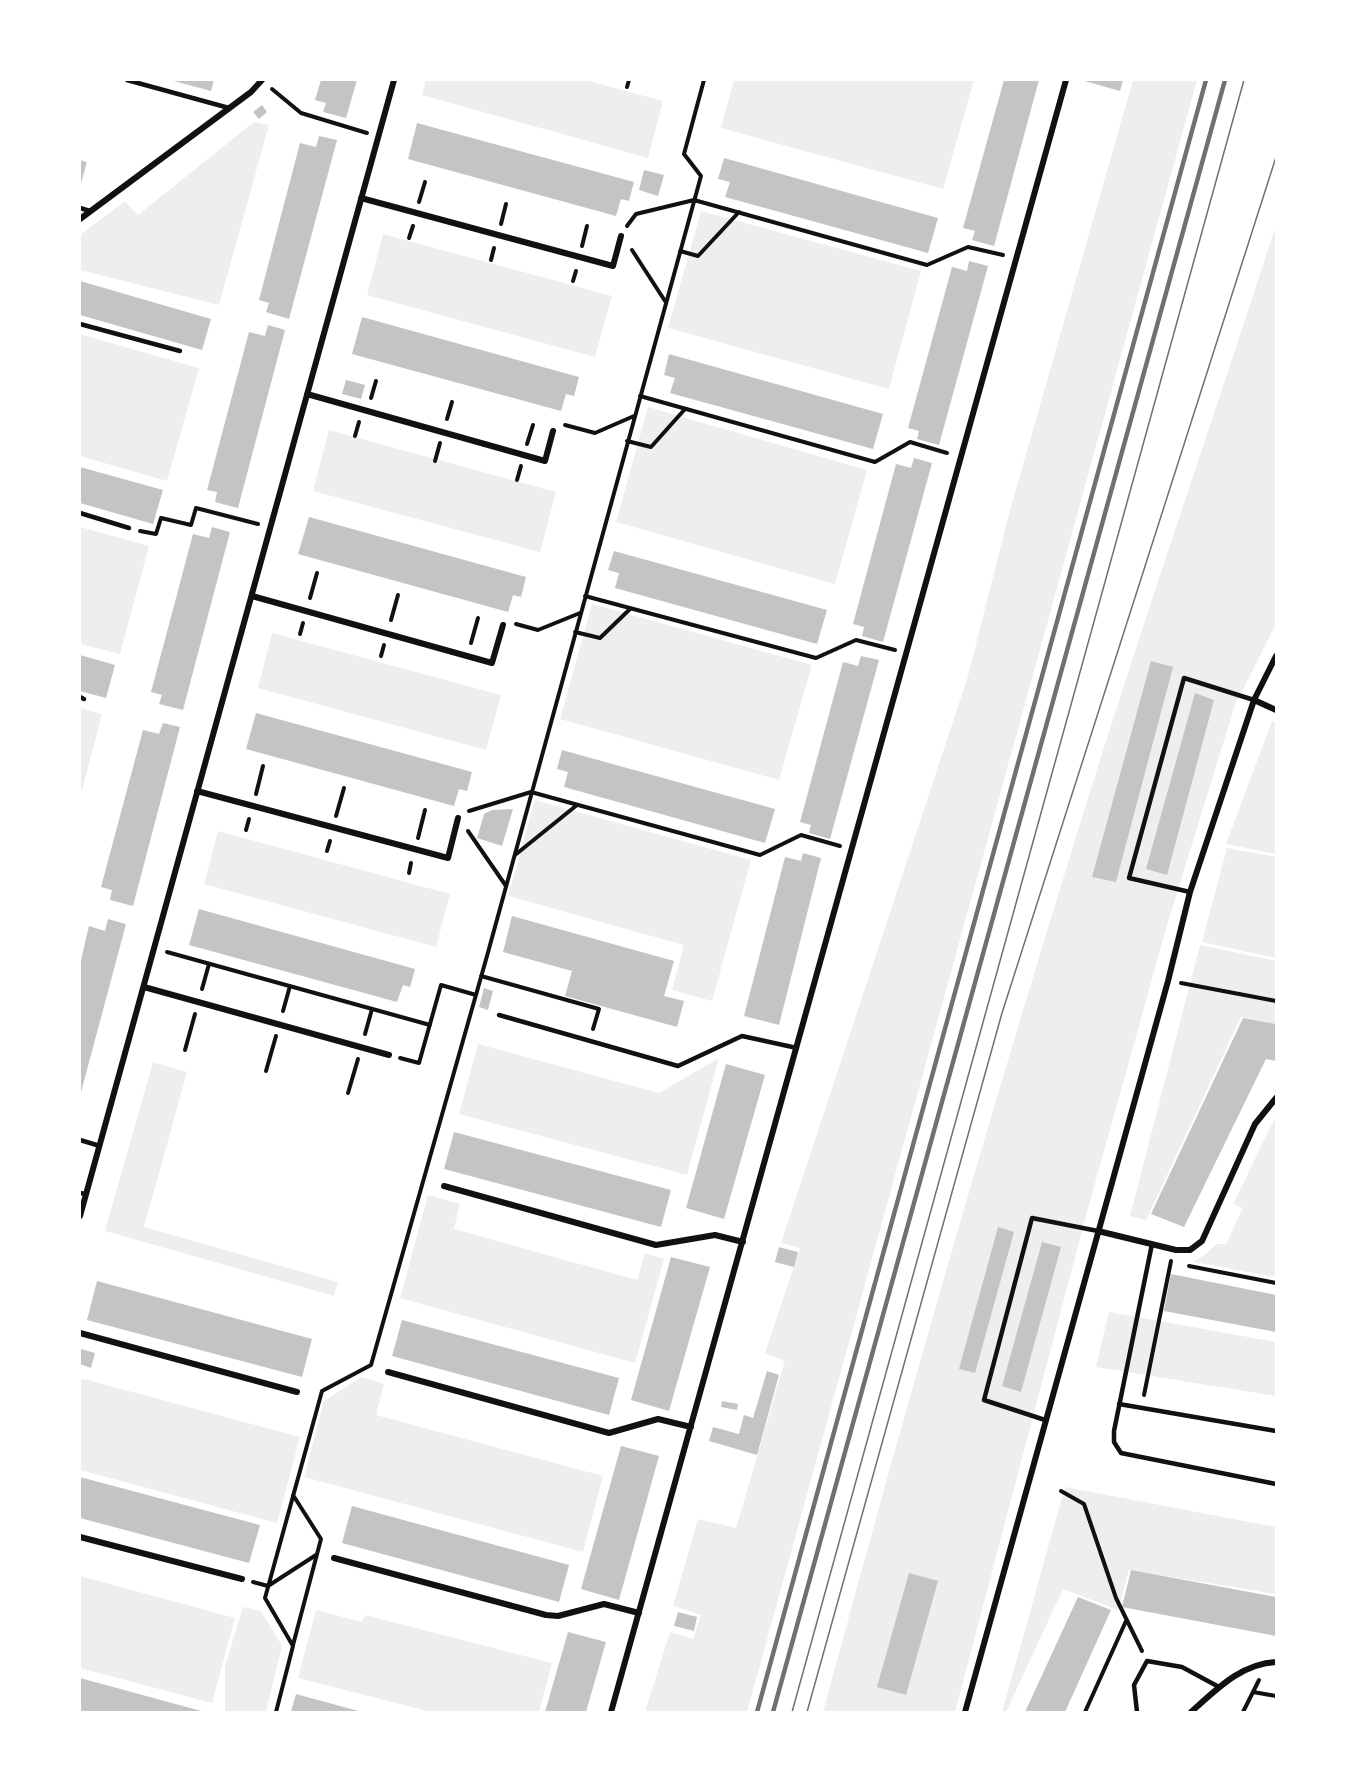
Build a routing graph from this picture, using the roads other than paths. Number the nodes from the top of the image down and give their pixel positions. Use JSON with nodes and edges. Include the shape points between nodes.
{"nodes":[{"id":1,"x":127,"y":80,"type":"edge"},
{"id":2,"x":262,"y":80,"type":"edge"},
{"id":3,"x":394,"y":80,"type":"edge"},
{"id":4,"x":1066,"y":80,"type":"edge"},
{"id":5,"x":229,"y":108,"type":"junction"},
{"id":6,"x":361,"y":198,"type":"junction"},
{"id":7,"x":80,"y":208,"type":"edge"},
{"id":8,"x":90,"y":211,"type":"junction"},
{"id":9,"x":80,"y":219,"type":"edge"},
{"id":10,"x":621,"y":236,"type":"road end"},
{"id":11,"x":80,"y":324,"type":"edge"},
{"id":12,"x":180,"y":351,"type":"dead end"},
{"id":13,"x":307,"y":394,"type":"junction"},
{"id":14,"x":553,"y":430,"type":"road end"},
{"id":15,"x":80,"y":513,"type":"edge"},
{"id":16,"x":129,"y":528,"type":"road end"},
{"id":17,"x":252,"y":596,"type":"junction"},
{"id":18,"x":503,"y":625,"type":"road end"},
{"id":19,"x":1276,"y":656,"type":"edge"},
{"id":20,"x":1254,"y":700,"type":"junction"},
{"id":21,"x":1276,"y":710,"type":"edge"},
{"id":22,"x":197,"y":791,"type":"junction"},
{"id":23,"x":458,"y":818,"type":"road end"},
{"id":24,"x":1190,"y":892,"type":"junction"},
{"id":25,"x":144,"y":987,"type":"junction"},
{"id":26,"x":499,"y":1015,"type":"dead end"},
{"id":27,"x":797,"y":1048,"type":"junction"},
{"id":28,"x":389,"y":1055,"type":"road end"},
{"id":29,"x":1276,"y":1098,"type":"edge"},
{"id":30,"x":80,"y":1140,"type":"edge"},
{"id":31,"x":100,"y":1146,"type":"junction"},
{"id":32,"x":444,"y":1186,"type":"dead end"},
{"id":33,"x":83,"y":1194,"type":"edge"},
{"id":34,"x":80,"y":1216,"type":"edge"},
{"id":35,"x":1098,"y":1231,"type":"junction"},
{"id":36,"x":743,"y":1242,"type":"junction"},
{"id":37,"x":1152,"y":1244,"type":"junction"},
{"id":38,"x":80,"y":1333,"type":"edge"},
{"id":39,"x":388,"y":1372,"type":"dead end"},
{"id":40,"x":297,"y":1392,"type":"dead end"},
{"id":41,"x":1119,"y":1404,"type":"junction"},
{"id":42,"x":1045,"y":1420,"type":"junction"},
{"id":43,"x":691,"y":1427,"type":"junction"},
{"id":44,"x":1276,"y":1431,"type":"edge"},
{"id":45,"x":1276,"y":1484,"type":"edge"},
{"id":46,"x":80,"y":1537,"type":"edge"},
{"id":47,"x":334,"y":1558,"type":"road end"},
{"id":48,"x":242,"y":1579,"type":"dead end"},
{"id":49,"x":639,"y":1613,"type":"junction"},
{"id":50,"x":1276,"y":1662,"type":"edge"},
{"id":51,"x":1219,"y":1688,"type":"junction"},
{"id":52,"x":611,"y":1713,"type":"edge"},
{"id":53,"x":966,"y":1713,"type":"edge"},
{"id":54,"x":1137,"y":1713,"type":"edge"},
{"id":55,"x":1191,"y":1713,"type":"edge"}],
"edges":[{"from":1,"to":5,"type":"lane"},
{"from":2,"to":5,"type":"street"},
{"from":3,"to":6,"type":"street"},
{"from":4,"to":27,"type":"street"},
{"from":5,"to":8,"type":"street"},
{"from":6,"to":10,"type":"street","via":[[613,266]]},
{"from":6,"to":13,"type":"street"},
{"from":7,"to":8,"type":"lane"},
{"from":8,"to":9,"type":"street"},
{"from":11,"to":12,"type":"lane"},
{"from":13,"to":14,"type":"street","via":[[545,461]]},
{"from":13,"to":17,"type":"street"},
{"from":15,"to":16,"type":"lane"},
{"from":17,"to":18,"type":"street","via":[[492,663]]},
{"from":17,"to":22,"type":"street"},
{"from":19,"to":20,"type":"street"},
{"from":20,"to":21,"type":"street"},
{"from":20,"to":24,"type":"street"},
{"from":20,"to":24,"type":"lane","via":[[1184,678],[1129,878]]},
{"from":22,"to":23,"type":"street","via":[[448,858]]},
{"from":22,"to":25,"type":"street"},
{"from":24,"to":35,"type":"street"},
{"from":25,"to":28,"type":"street"},
{"from":25,"to":31,"type":"street"},
{"from":26,"to":27,"type":"lane","via":[[678,1066],[742,1035]]},
{"from":27,"to":36,"type":"street"},
{"from":29,"to":37,"type":"street","via":[[1255,1124],[1202,1241],[1190,1250]]},
{"from":30,"to":31,"type":"lane"},
{"from":31,"to":33,"type":"street"},
{"from":32,"to":36,"type":"street","via":[[656,1245],[715,1235]]},
{"from":33,"to":34,"type":"street"},
{"from":35,"to":37,"type":"street"},
{"from":35,"to":42,"type":"street"},
{"from":35,"to":42,"type":"lane","via":[[1032,1218],[984,1400]]},
{"from":36,"to":43,"type":"street"},
{"from":37,"to":41,"type":"lane"},
{"from":38,"to":40,"type":"street"},
{"from":39,"to":43,"type":"street","via":[[609,1433],[658,1419]]},
{"from":41,"to":44,"type":"lane"},
{"from":41,"to":45,"type":"lane","via":[[1114,1442],[1121,1454]]},
{"from":42,"to":53,"type":"street"},
{"from":43,"to":49,"type":"street"},
{"from":46,"to":48,"type":"street"},
{"from":47,"to":49,"type":"street","via":[[546,1615],[558,1616],[604,1604]]},
{"from":49,"to":52,"type":"street"},
{"from":50,"to":51,"type":"street","via":[[1247,1668]]},
{"from":51,"to":54,"type":"lane","via":[[1182,1667],[1147,1661],[1134,1685]]},
{"from":51,"to":55,"type":"street"}]}
